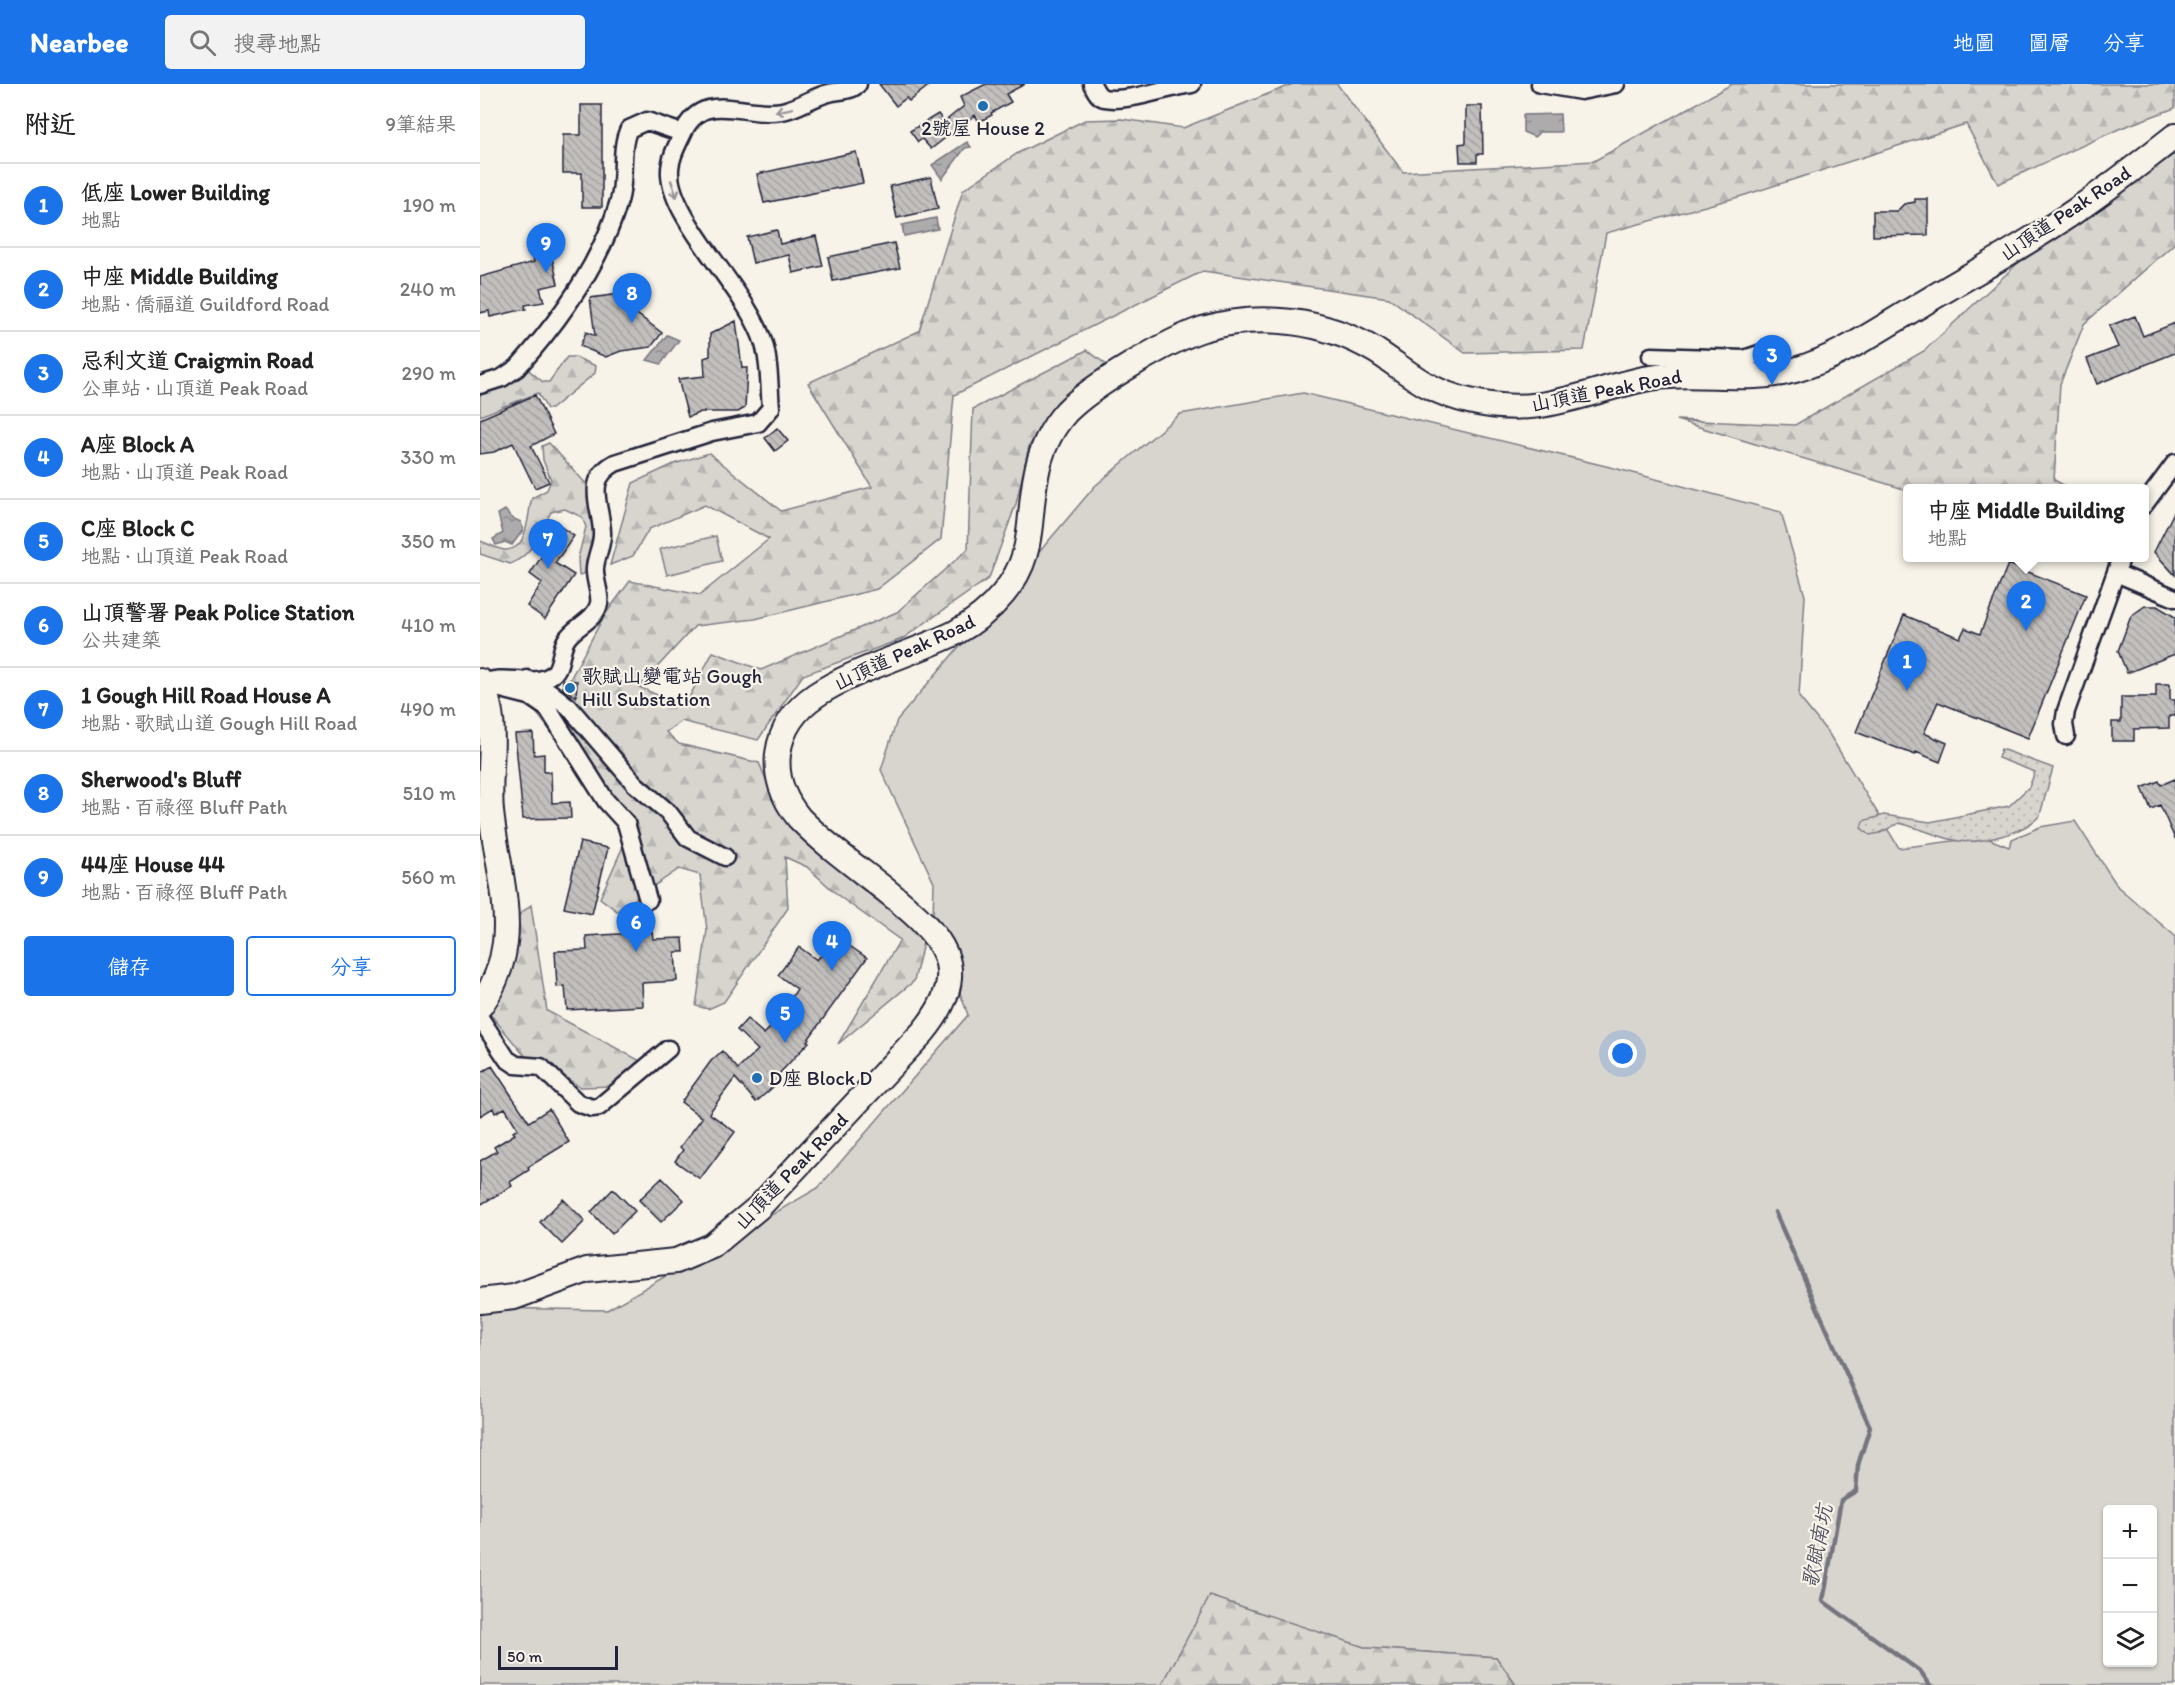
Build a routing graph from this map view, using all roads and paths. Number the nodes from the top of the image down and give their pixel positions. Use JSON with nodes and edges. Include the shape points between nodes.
{"nodes":[{"id":1,"x":858,"y":84,"type":"edge"},
{"id":2,"x":1092,"y":84,"type":"edge"},
{"id":3,"x":1192,"y":84,"type":"edge"},
{"id":4,"x":1540,"y":84,"type":"edge"},
{"id":5,"x":1616,"y":84,"type":"edge"},
{"id":6,"x":682,"y":133,"type":"junction"},
{"id":7,"x":2175,"y":136,"type":"edge"},
{"id":8,"x":1651,"y":356,"type":"dead end"},
{"id":9,"x":1786,"y":372,"type":"junction"},
{"id":10,"x":480,"y":386,"type":"edge"},
{"id":11,"x":2175,"y":463,"type":"edge"},
{"id":12,"x":2149,"y":499,"type":"edge"},
{"id":13,"x":2118,"y":565,"type":"edge"},
{"id":14,"x":2175,"y":598,"type":"edge"},
{"id":15,"x":526,"y":679,"type":"junction"},
{"id":16,"x":481,"y":682,"type":"edge"},
{"id":17,"x":2066,"y":736,"type":"dead end"},
{"id":18,"x":725,"y":857,"type":"dead end"},
{"id":19,"x":648,"y":900,"type":"dead end"},
{"id":20,"x":480,"y":1006,"type":"edge"},
{"id":21,"x":480,"y":1018,"type":"edge"},
{"id":22,"x":668,"y":1049,"type":"dead end"},
{"id":23,"x":480,"y":1301,"type":"edge"}],
"edges":[{"from":1,"to":6,"type":"street","one_way":true,"via":[[782,111],[711,107],[695,116]]},
{"from":2,"to":3,"type":"street","via":[[1097,94],[1106,98],[1153,94]]},
{"from":4,"to":5,"type":"street","via":[[1581,91]]},
{"from":6,"to":10,"type":"street","via":[[647,121],[629,129],[621,194],[588,274],[517,368]]},
{"from":6,"to":15,"type":"street","one_way":true,"via":[[670,166],[671,183],[687,219],[742,300],[764,344],[771,408],[758,423],[712,432],[615,463],[601,474],[595,493],[602,531],[595,571],[598,606],[566,639],[554,672],[543,678]]},
{"from":7,"to":9,"type":"main road","name":"山頂道 Peak Road","via":[[2050,228],[1849,346]]},
{"from":8,"to":9,"type":"street","via":[[1744,359],[1771,350],[1780,357]]},
{"from":9,"to":23,"type":"main road","name":"山頂道 Peak Road","via":[[1756,376],[1685,374],[1644,380],[1560,403],[1487,405],[1426,386],[1374,350],[1335,331],[1294,322],[1260,321],[1221,325],[1182,337],[1084,397],[1062,418],[1045,445],[1036,476],[1028,549],[1004,593],[980,617],[957,631],[817,695],[790,719],[777,748],[777,776],[792,810],[917,916],[939,941],[949,975],[939,1011],[759,1207],[712,1246],[676,1261],[586,1270],[514,1297]]},
{"from":11,"to":12,"type":"street"},
{"from":13,"to":14,"type":"street"},
{"from":13,"to":17,"type":"street","via":[[2066,711]]},
{"from":15,"to":16,"type":"street"},
{"from":15,"to":18,"type":"street","via":[[568,707],[688,838]]},
{"from":16,"to":19,"type":"street","via":[[529,696],[548,709],[606,801],[626,823]]},
{"from":16,"to":20,"type":"main road","via":[[492,723],[491,810],[506,931],[501,964]]},
{"from":21,"to":22,"type":"street","via":[[507,1059],[516,1065],[541,1067],[578,1103],[592,1108],[606,1104]]}]}
